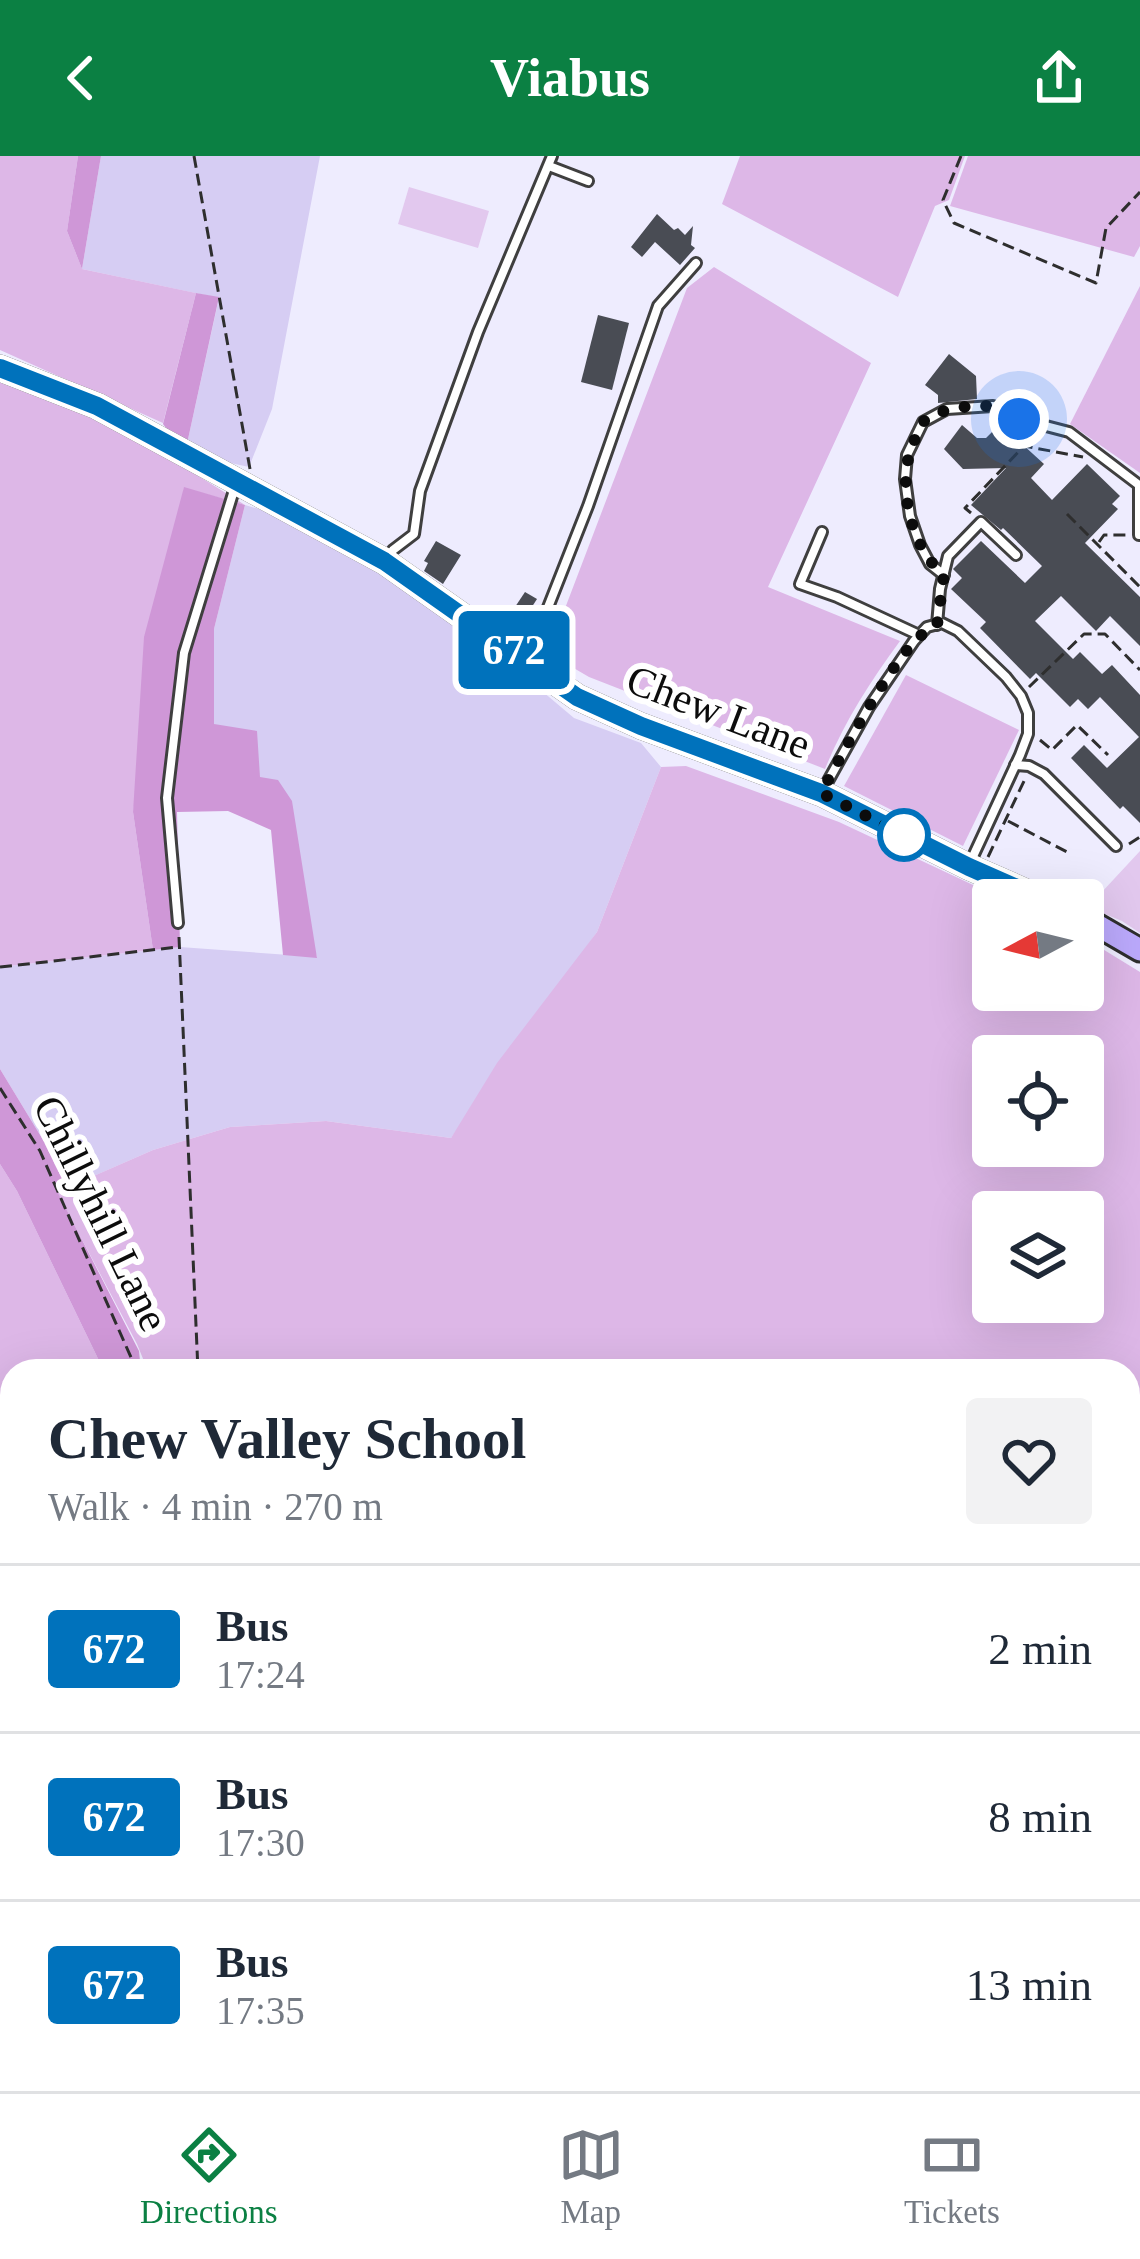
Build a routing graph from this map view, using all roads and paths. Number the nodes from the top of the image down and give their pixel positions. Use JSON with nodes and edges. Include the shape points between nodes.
{"nodes":[{"id":1,"x":194,"y":156,"type":"edge"},
{"id":2,"x":961,"y":156,"type":"edge"},
{"id":3,"x":550,"y":161,"type":"edge"},
{"id":4,"x":588,"y":181,"type":"dead end"},
{"id":5,"x":1140,"y":192,"type":"edge"},
{"id":6,"x":696,"y":263,"type":"dead end"},
{"id":7,"x":0,"y":368,"type":"edge"},
{"id":8,"x":1090,"y":459,"type":"dead end"},
{"id":9,"x":245,"y":484,"type":"junction"},
{"id":10,"x":1067,"y":514,"type":"dead end"},
{"id":11,"x":981,"y":522,"type":"junction"},
{"id":12,"x":822,"y":532,"type":"dead end"},
{"id":13,"x":1139,"y":535,"type":"edge"},
{"id":14,"x":1097,"y":544,"type":"junction"},
{"id":15,"x":1016,"y":554,"type":"dead end"},
{"id":16,"x":384,"y":561,"type":"junction"},
{"id":17,"x":944,"y":575,"type":"junction"},
{"id":18,"x":1140,"y":587,"type":"edge"},
{"id":19,"x":937,"y":625,"type":"junction"},
{"id":20,"x":920,"y":635,"type":"junction"},
{"id":21,"x":527,"y":659,"type":"junction"},
{"id":22,"x":1140,"y":670,"type":"edge"},
{"id":23,"x":1021,"y":696,"type":"junction"},
{"id":24,"x":1028,"y":734,"type":"junction"},
{"id":25,"x":1108,"y":755,"type":"dead end"},
{"id":26,"x":1015,"y":765,"type":"junction"},
{"id":27,"x":1031,"y":767,"type":"junction"},
{"id":28,"x":821,"y":793,"type":"junction"},
{"id":29,"x":1006,"y":820,"type":"junction"},
{"id":30,"x":1140,"y":837,"type":"edge"},
{"id":31,"x":1116,"y":846,"type":"joint"},
{"id":32,"x":1067,"y":852,"type":"dead end"},
{"id":33,"x":975,"y":869,"type":"junction"},
{"id":34,"x":997,"y":879,"type":"edge"},
{"id":35,"x":178,"y":923,"type":"joint"},
{"id":36,"x":1104,"y":929,"type":"edge"},
{"id":37,"x":180,"y":947,"type":"junction"},
{"id":38,"x":1140,"y":950,"type":"edge"},
{"id":39,"x":0,"y":967,"type":"edge"},
{"id":40,"x":0,"y":1088,"type":"edge"},
{"id":41,"x":132,"y":1359,"type":"edge"},
{"id":42,"x":197,"y":1359,"type":"edge"}],
"edges":[{"from":1,"to":9,"type":"path"},
{"from":2,"to":5,"type":"path","via":[[944,200],[954,224],[1096,283],[1106,228]]},
{"from":3,"to":4,"type":"lane"},
{"from":3,"to":16,"type":"lane","via":[[478,332],[421,491],[414,534]]},
{"from":6,"to":21,"type":"lane","via":[[658,306]]},
{"from":7,"to":9,"type":"main road","name":"Chew Lane","via":[[97,406]]},
{"from":8,"to":11,"type":"path","via":[[1024,446],[965,508]]},
{"from":9,"to":16,"type":"main road","name":"Chew Lane"},
{"from":9,"to":35,"type":"lane","via":[[184,653],[167,798]]},
{"from":10,"to":14,"type":"path"},
{"from":11,"to":15,"type":"lane"},
{"from":11,"to":17,"type":"lane","via":[[948,556]]},
{"from":12,"to":20,"type":"lane","via":[[800,584]]},
{"from":13,"to":14,"type":"path","via":[[1104,535]]},
{"from":13,"to":17,"type":"lane","via":[[1139,485],[1069,431],[993,406],[946,409],[923,422],[905,479],[920,545]]},
{"from":14,"to":18,"type":"path"},
{"from":16,"to":21,"type":"main road","name":"Chew Lane"},
{"from":17,"to":19,"type":"lane"},
{"from":19,"to":20,"type":"lane"},
{"from":19,"to":23,"type":"lane","via":[[958,631]]},
{"from":20,"to":28,"type":"lane"},
{"from":21,"to":28,"type":"main road","name":"Chew Lane","via":[[577,697]]},
{"from":22,"to":23,"type":"path","via":[[1105,634],[1084,634]]},
{"from":23,"to":24,"type":"lane"},
{"from":24,"to":25,"type":"path","via":[[1052,750],[1077,725]]},
{"from":24,"to":26,"type":"lane"},
{"from":26,"to":27,"type":"lane"},
{"from":26,"to":33,"type":"lane"},
{"from":27,"to":29,"type":"path"},
{"from":27,"to":31,"type":"lane"},
{"from":28,"to":33,"type":"main road","name":"Chew Lane"},
{"from":29,"to":32,"type":"path"},
{"from":29,"to":33,"type":"path"},
{"from":30,"to":31,"type":"path"},
{"from":33,"to":34,"type":"main road","name":"Chew Lane"},
{"from":35,"to":37,"type":"path"},
{"from":36,"to":38,"type":"main road"},
{"from":37,"to":39,"type":"path"},
{"from":37,"to":42,"type":"path"},
{"from":40,"to":41,"type":"path","name":"Chillyhill Lane","via":[[40,1151]]}]}
